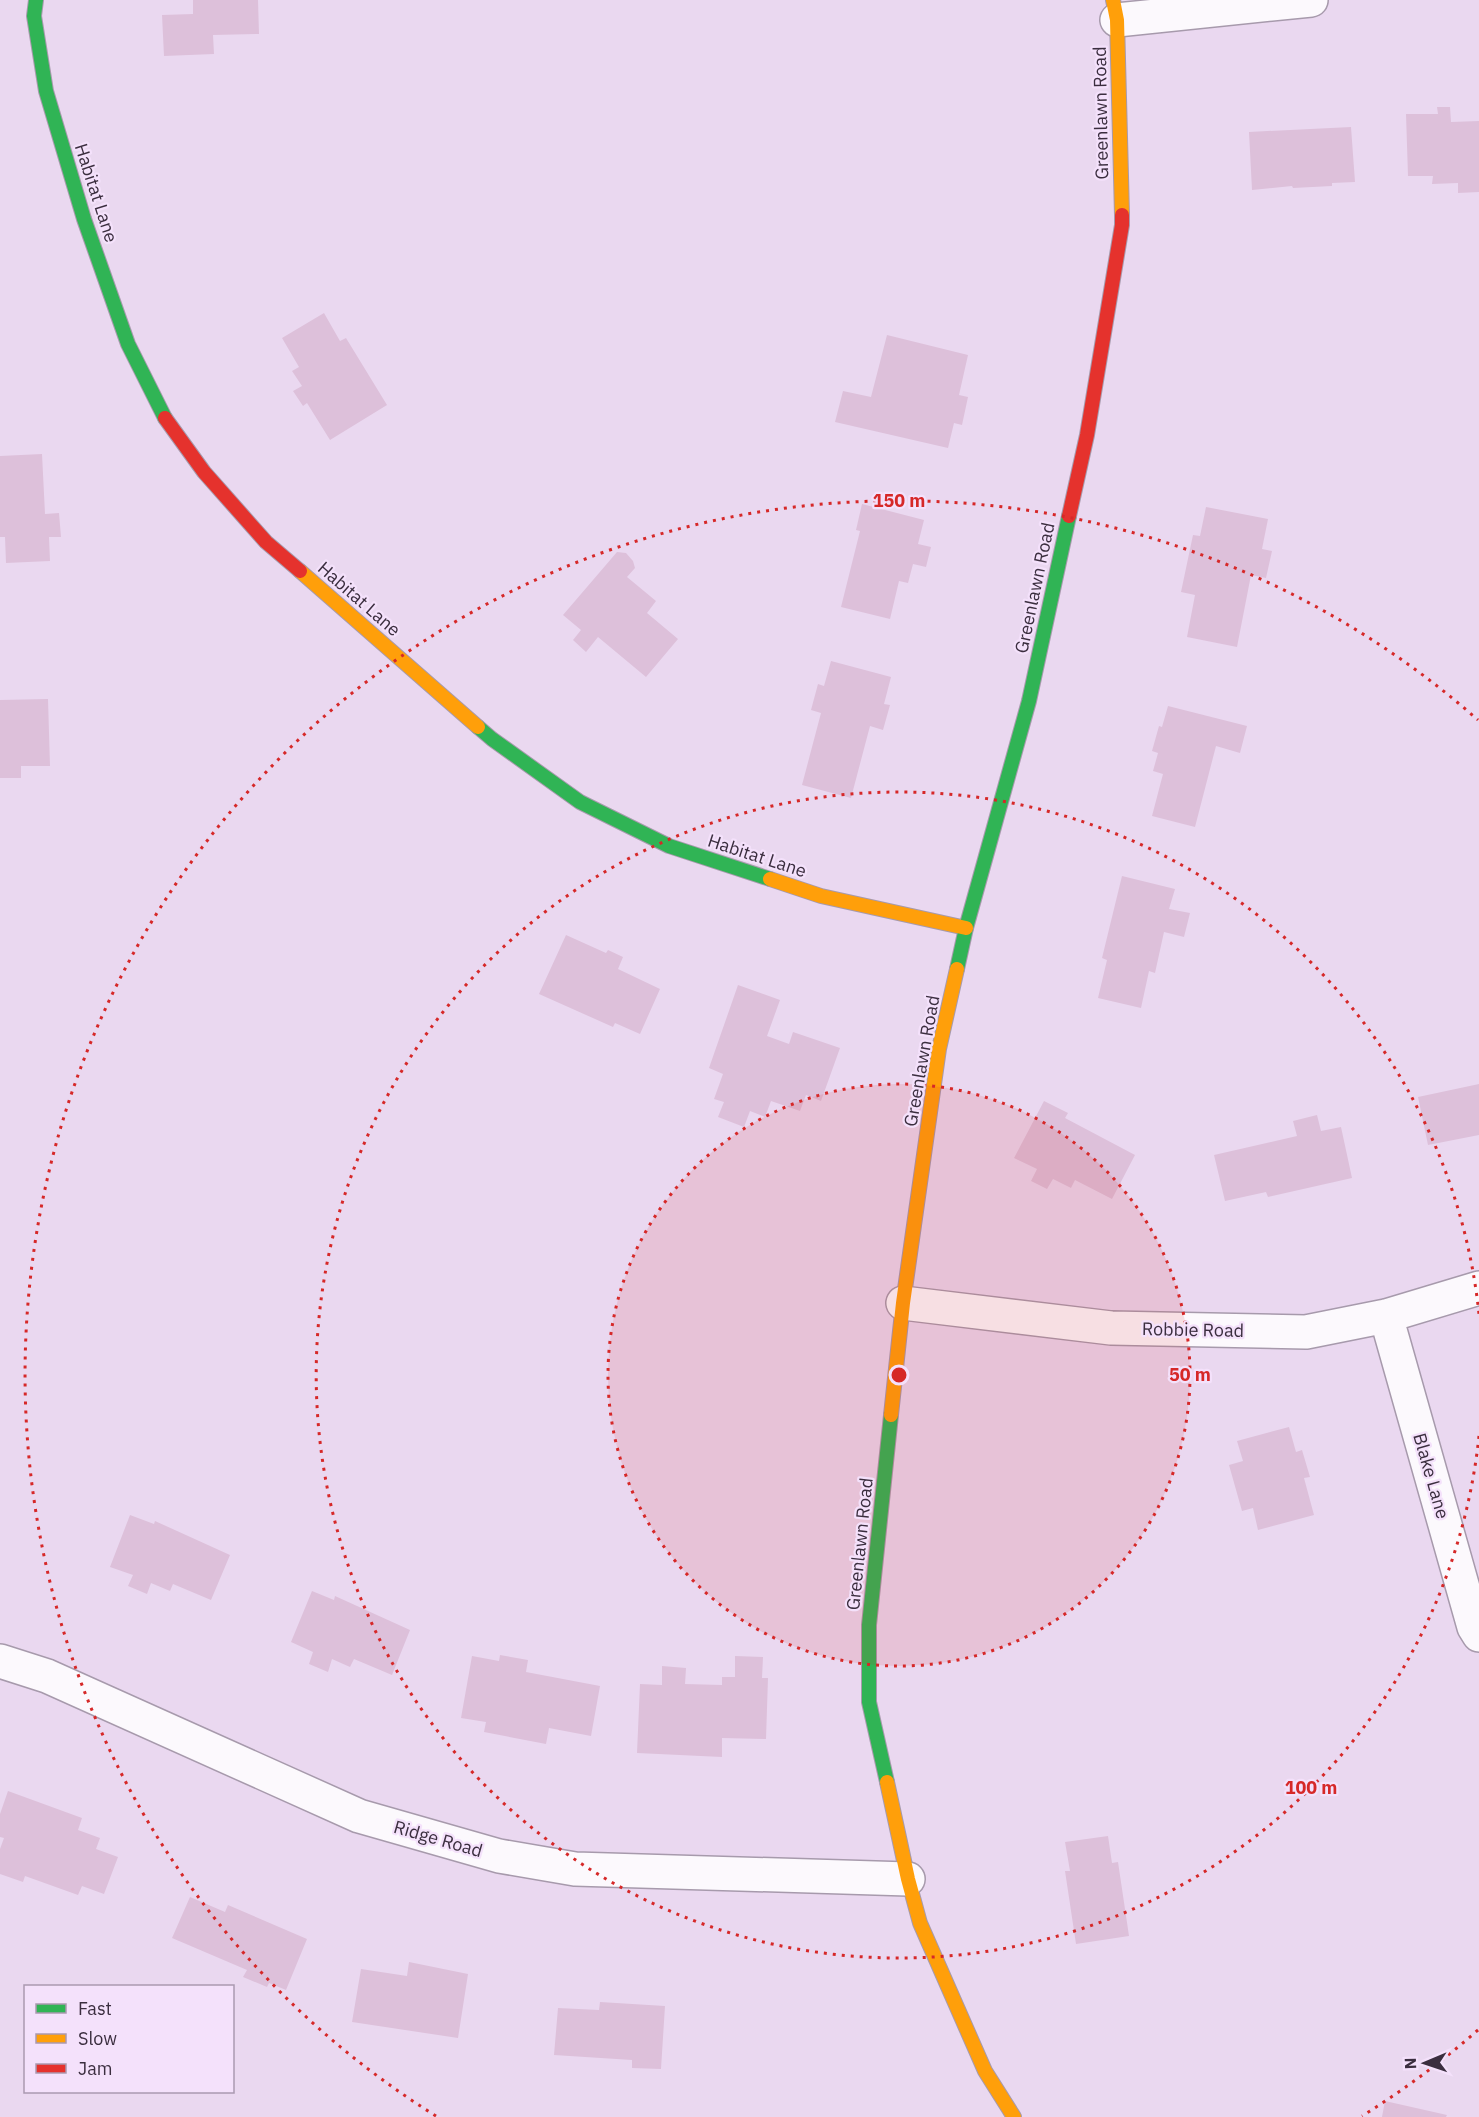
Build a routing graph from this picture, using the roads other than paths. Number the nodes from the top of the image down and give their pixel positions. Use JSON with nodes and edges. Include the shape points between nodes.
{"nodes":[{"id":1,"x":36,"y":0,"type":"edge"},
{"id":2,"x":1311,"y":0,"type":"edge"},
{"id":3,"x":1115,"y":10,"type":"edge"},
{"id":4,"x":966,"y":928,"type":"junction"},
{"id":5,"x":1479,"y":1288,"type":"edge"},
{"id":6,"x":903,"y":1303,"type":"junction"},
{"id":7,"x":1386,"y":1316,"type":"junction"},
{"id":8,"x":1479,"y":1635,"type":"edge"},
{"id":9,"x":0,"y":1661,"type":"edge"},
{"id":10,"x":908,"y":1879,"type":"junction"},
{"id":11,"x":1014,"y":2117,"type":"edge"}],
"edges":[{"from":1,"to":4,"type":"street","name":"Habitat Lane","via":[[34,16],[46,91],[84,219],[129,344],[167,422],[204,472],[266,542],[492,739],[580,802],[669,846],[821,896]]},
{"from":2,"to":3,"type":"street"},
{"from":3,"to":4,"type":"street","name":"Greenlawn Road","via":[[1122,225],[1087,435],[1029,700]]},
{"from":4,"to":6,"type":"street","name":"Greenlawn Road","via":[[939,1049]]},
{"from":5,"to":7,"type":"street","name":"Robbie Road"},
{"from":6,"to":7,"type":"street","name":"Robbie Road","via":[[1111,1328],[1306,1332]]},
{"from":6,"to":10,"type":"street","name":"Greenlawn Road","via":[[869,1625],[869,1702]]},
{"from":7,"to":8,"type":"street","name":"Blake Lane"},
{"from":9,"to":10,"type":"street","name":"Ridge Road","via":[[47,1676],[359,1816],[499,1856],[575,1869]]},
{"from":10,"to":11,"type":"street","name":"Greenlawn Road","via":[[920,1923],[985,2071]]}]}
